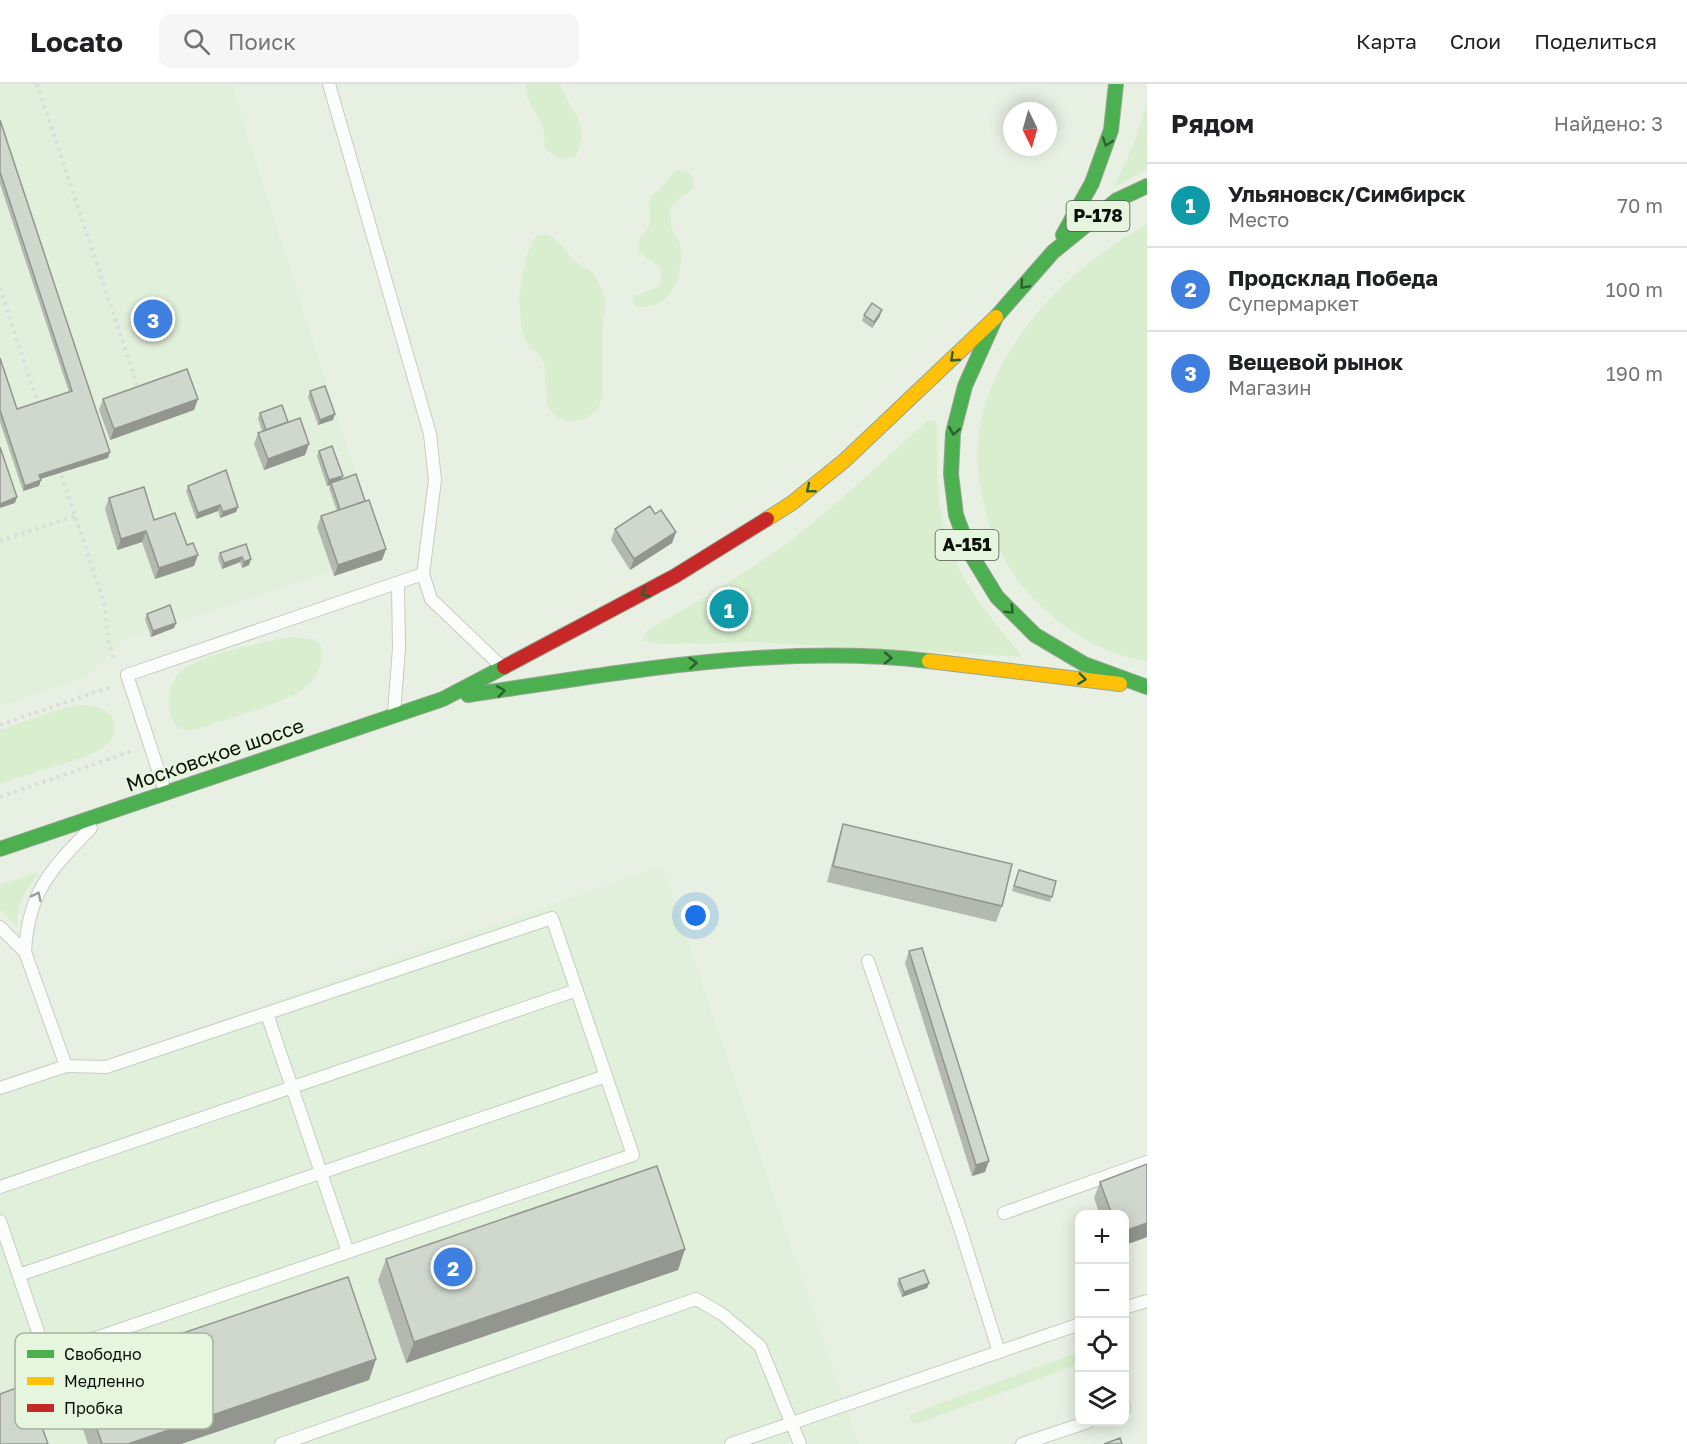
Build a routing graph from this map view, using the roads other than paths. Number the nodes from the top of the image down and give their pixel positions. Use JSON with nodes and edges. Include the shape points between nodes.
{"nodes":[{"id":1,"x":329,"y":84,"type":"edge"},
{"id":2,"x":1116,"y":84,"type":"edge"},
{"id":3,"x":1147,"y":186,"type":"edge"},
{"id":4,"x":1053,"y":252,"type":"junction"},
{"id":5,"x":996,"y":317,"type":"junction"},
{"id":6,"x":423,"y":574,"type":"junction"},
{"id":7,"x":398,"y":583,"type":"junction"},
{"id":8,"x":502,"y":668,"type":"junction"},
{"id":9,"x":1147,"y":687,"type":"edge"},
{"id":10,"x":443,"y":699,"type":"junction"},
{"id":11,"x":394,"y":716,"type":"junction"},
{"id":12,"x":166,"y":793,"type":"junction"},
{"id":13,"x":105,"y":813,"type":"junction"},
{"id":14,"x":0,"y":849,"type":"edge"},
{"id":15,"x":0,"y":927,"type":"edge"},
{"id":16,"x":25,"y":952,"type":"junction"},
{"id":17,"x":868,"y":962,"type":"dead end"},
{"id":18,"x":577,"y":990,"type":"junction"},
{"id":19,"x":267,"y":1014,"type":"junction"},
{"id":20,"x":66,"y":1066,"type":"junction"},
{"id":21,"x":606,"y":1076,"type":"junction"},
{"id":22,"x":292,"y":1087,"type":"junction"},
{"id":23,"x":0,"y":1088,"type":"edge"},
{"id":24,"x":1147,"y":1162,"type":"edge"},
{"id":25,"x":321,"y":1172,"type":"junction"},
{"id":26,"x":0,"y":1187,"type":"edge"},
{"id":27,"x":1004,"y":1213,"type":"dead end"},
{"id":28,"x":0,"y":1221,"type":"edge"},
{"id":29,"x":348,"y":1252,"type":"junction"},
{"id":30,"x":19,"y":1275,"type":"junction"},
{"id":31,"x":1147,"y":1301,"type":"edge"},
{"id":32,"x":1129,"y":1307,"type":"edge"},
{"id":33,"x":1075,"y":1326,"type":"edge"},
{"id":34,"x":39,"y":1333,"type":"edge"},
{"id":35,"x":111,"y":1333,"type":"edge"},
{"id":36,"x":999,"y":1352,"type":"junction"},
{"id":37,"x":792,"y":1423,"type":"junction"},
{"id":38,"x":1076,"y":1426,"type":"edge"},
{"id":39,"x":736,"y":1443,"type":"edge"},
{"id":40,"x":281,"y":1444,"type":"edge"},
{"id":41,"x":800,"y":1444,"type":"edge"},
{"id":42,"x":1022,"y":1444,"type":"edge"}],
"edges":[{"from":1,"to":6,"type":"lane","via":[[429,434],[435,480]]},
{"from":2,"to":4,"type":"main road","one_way":true,"via":[[1111,130],[1092,183]]},
{"from":3,"to":4,"type":"main road","number":"Р-178","via":[[1117,200]]},
{"from":4,"to":5,"type":"main road","number":"Р-178","one_way":true},
{"from":5,"to":8,"type":"main road","one_way":true,"via":[[844,461],[792,503],[675,576]]},
{"from":5,"to":9,"type":"main road","number":"А-151","one_way":true,"via":[[964,386],[953,434],[951,474],[956,515],[970,553],[997,597],[1035,635],[1084,664]]},
{"from":6,"to":7,"type":"lane"},
{"from":6,"to":8,"type":"lane","via":[[431,598]]},
{"from":7,"to":11,"type":"lane"},
{"from":7,"to":12,"type":"lane","via":[[127,675]]},
{"from":8,"to":10,"type":"main road"},
{"from":10,"to":9,"type":"main road","one_way":true,"via":[[685,663],[796,656],[902,658]]},
{"from":10,"to":11,"type":"main road","name":"Московское шоссе"},
{"from":11,"to":12,"type":"main road","name":"Московское шоссе"},
{"from":12,"to":13,"type":"main road","name":"Московское шоссе"},
{"from":13,"to":14,"type":"main road","name":"Московское шоссе"},
{"from":16,"to":13,"type":"lane","one_way":true,"via":[[26,929],[41,886]]},
{"from":15,"to":16,"type":"lane"},
{"from":16,"to":20,"type":"lane"},
{"from":17,"to":36,"type":"lane"},
{"from":18,"to":19,"type":"lane","via":[[552,918]]},
{"from":18,"to":21,"type":"lane"},
{"from":18,"to":22,"type":"lane"},
{"from":19,"to":20,"type":"lane","via":[[106,1067]]},
{"from":19,"to":22,"type":"lane"},
{"from":20,"to":23,"type":"lane"},
{"from":21,"to":25,"type":"lane"},
{"from":21,"to":29,"type":"lane","via":[[633,1155]]},
{"from":22,"to":25,"type":"lane"},
{"from":22,"to":26,"type":"lane"},
{"from":24,"to":27,"type":"lane"},
{"from":25,"to":29,"type":"lane"},
{"from":25,"to":30,"type":"lane"},
{"from":28,"to":30,"type":"lane"},
{"from":29,"to":35,"type":"lane"},
{"from":30,"to":34,"type":"lane"},
{"from":31,"to":32,"type":"lane"},
{"from":33,"to":36,"type":"lane"},
{"from":36,"to":37,"type":"lane"},
{"from":37,"to":39,"type":"lane"},
{"from":37,"to":40,"type":"lane","via":[[760,1346],[722,1314],[696,1299]]},
{"from":37,"to":41,"type":"lane"},
{"from":38,"to":42,"type":"lane"}]}
